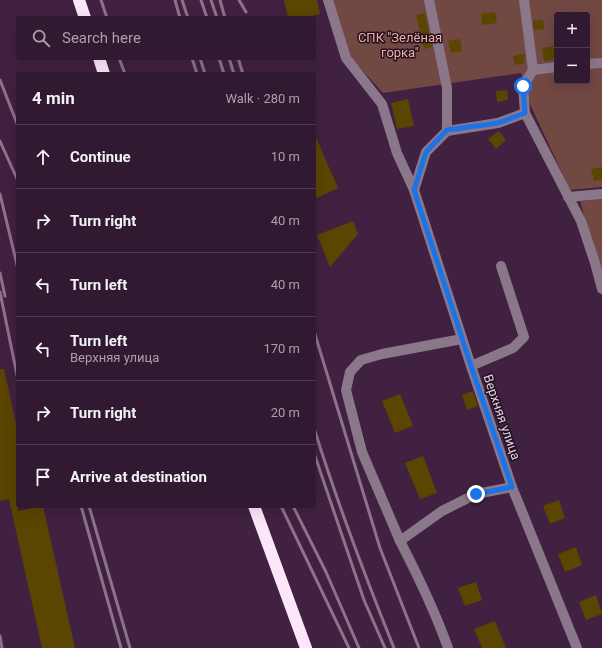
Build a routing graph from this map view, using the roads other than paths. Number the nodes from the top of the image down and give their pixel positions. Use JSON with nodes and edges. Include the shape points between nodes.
{"nodes":[{"id":1,"x":79,"y":0,"type":"edge"},
{"id":2,"x":328,"y":0,"type":"edge"},
{"id":3,"x":430,"y":0,"type":"edge"},
{"id":4,"x":524,"y":0,"type":"edge"},
{"id":5,"x":84,"y":16,"type":"edge"},
{"id":6,"x":100,"y":60,"type":"edge"},
{"id":7,"x":602,"y":63,"type":"edge"},
{"id":8,"x":590,"y":64,"type":"edge"},
{"id":9,"x":554,"y":67,"type":"edge"},
{"id":10,"x":533,"y":70,"type":"junction"},
{"id":11,"x":103,"y":72,"type":"edge"},
{"id":12,"x":525,"y":113,"type":"junction"},
{"id":13,"x":447,"y":130,"type":"junction"},
{"id":14,"x":414,"y":190,"type":"junction"},
{"id":15,"x":602,"y":194,"type":"edge"},
{"id":16,"x":568,"y":197,"type":"junction"},
{"id":17,"x":599,"y":262,"type":"edge"},
{"id":18,"x":501,"y":266,"type":"dead end"},
{"id":19,"x":602,"y":289,"type":"edge"},
{"id":20,"x":462,"y":339,"type":"junction"},
{"id":21,"x":471,"y":366,"type":"junction"},
{"id":22,"x":512,"y":487,"type":"junction"},
{"id":23,"x":255,"y":508,"type":"edge"},
{"id":24,"x":400,"y":541,"type":"junction"},
{"id":25,"x":306,"y":648,"type":"edge"},
{"id":26,"x":448,"y":648,"type":"edge"},
{"id":27,"x":577,"y":648,"type":"edge"}],
"edges":[{"from":1,"to":5,"type":"highway"},
{"from":2,"to":14,"type":"street","name":"Верхняя улица","via":[[346,58],[382,104],[397,153]]},
{"from":3,"to":13,"type":"street","via":[[447,88]]},
{"from":4,"to":10,"type":"street"},
{"from":6,"to":11,"type":"highway"},
{"from":7,"to":8,"type":"street"},
{"from":9,"to":10,"type":"street"},
{"from":10,"to":12,"type":"street","via":[[523,86]]},
{"from":12,"to":13,"type":"street","via":[[498,123]]},
{"from":12,"to":16,"type":"street"},
{"from":13,"to":14,"type":"street","via":[[426,152]]},
{"from":14,"to":20,"type":"street","name":"Верхняя улица"},
{"from":15,"to":16,"type":"street"},
{"from":16,"to":17,"type":"street"},
{"from":17,"to":19,"type":"street"},
{"from":18,"to":21,"type":"street","via":[[524,337],[513,348]]},
{"from":20,"to":21,"type":"street","name":"Верхняя улица"},
{"from":20,"to":24,"type":"street","via":[[361,360],[350,372],[346,390],[362,452]]},
{"from":21,"to":22,"type":"street","name":"Верхняя улица"},
{"from":22,"to":24,"type":"street","via":[[476,494],[442,511]]},
{"from":22,"to":27,"type":"street","name":"Верхняя улица"},
{"from":23,"to":25,"type":"highway"},
{"from":24,"to":26,"type":"street","via":[[435,614]]}]}
